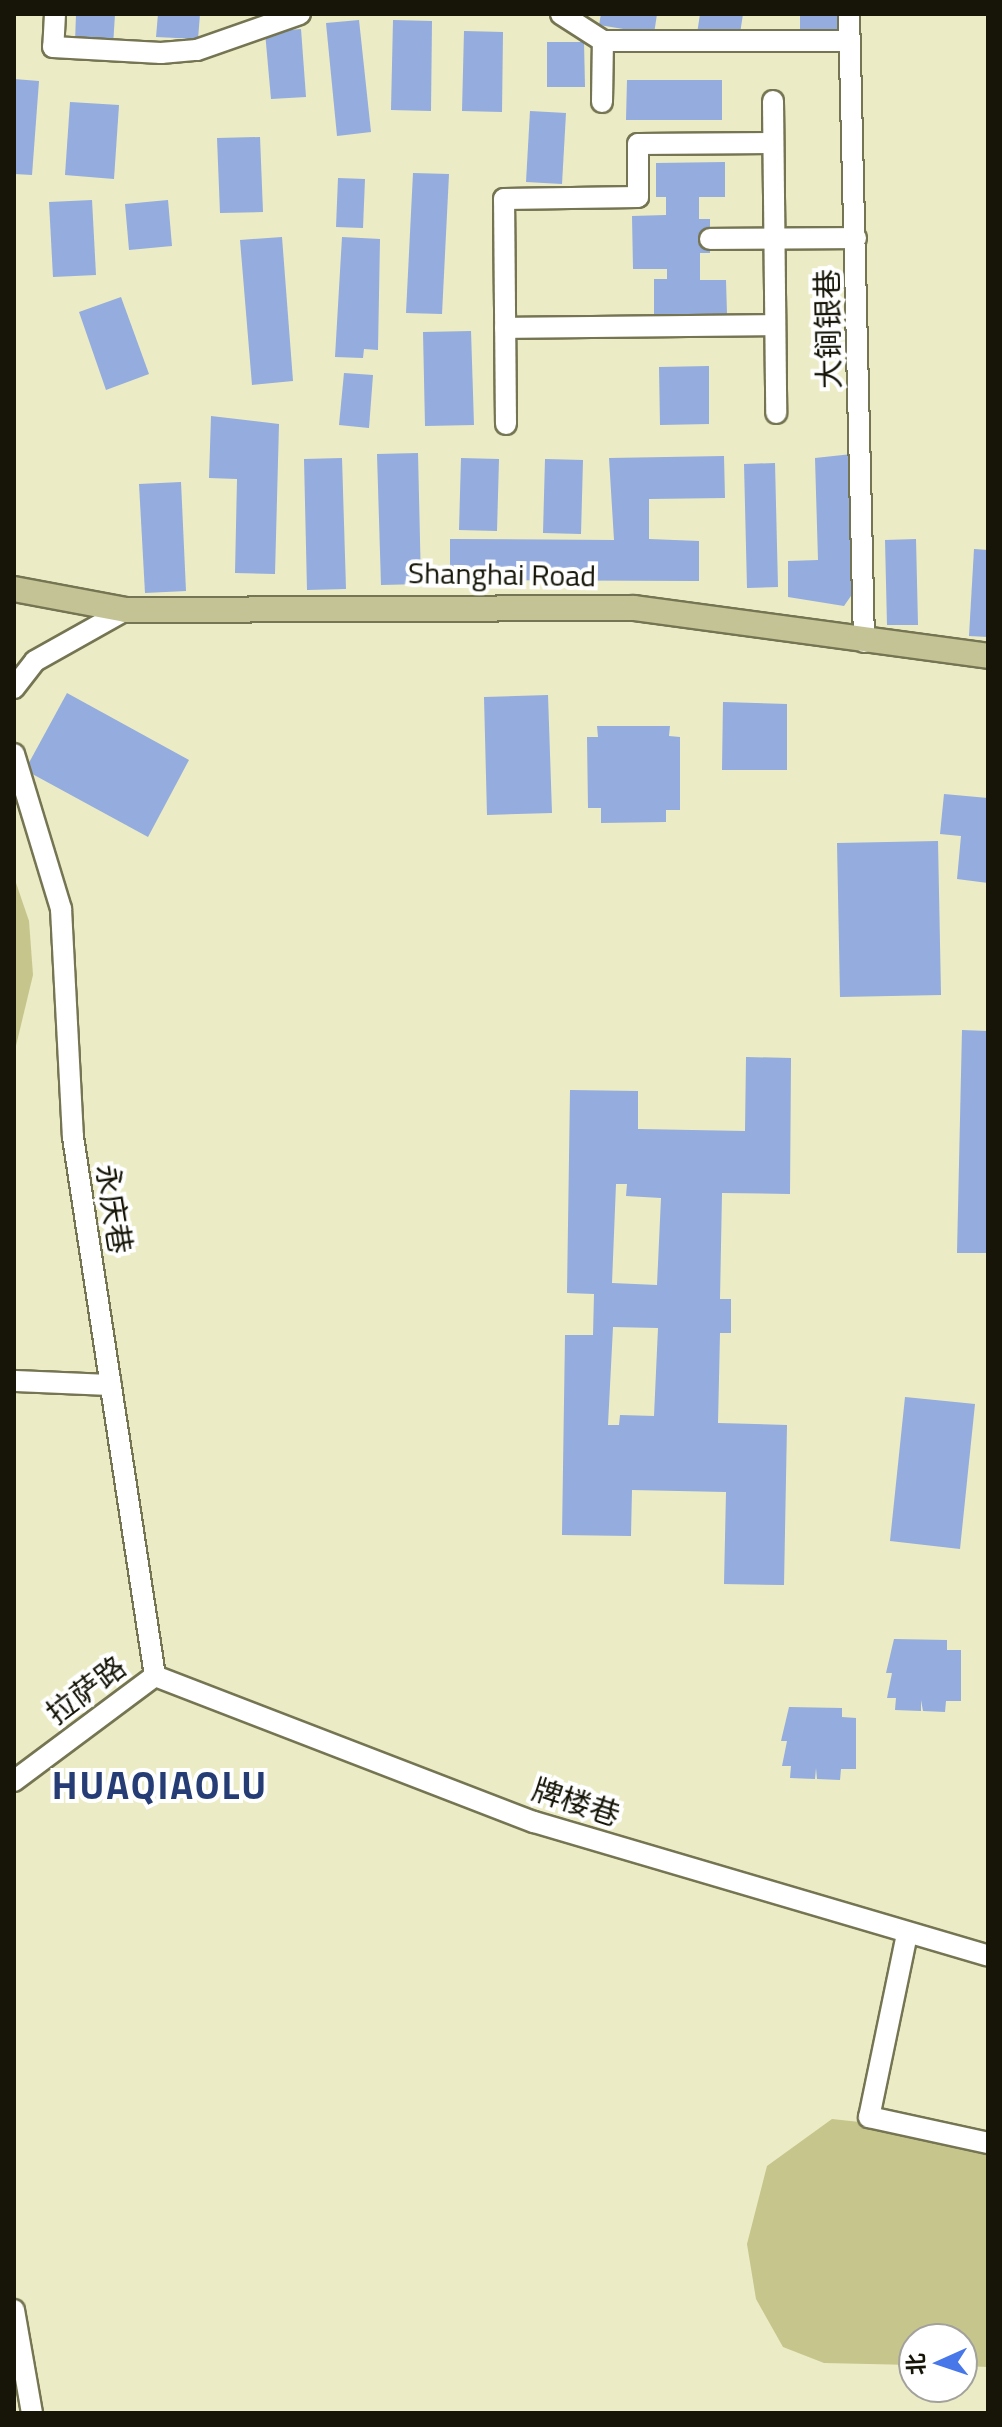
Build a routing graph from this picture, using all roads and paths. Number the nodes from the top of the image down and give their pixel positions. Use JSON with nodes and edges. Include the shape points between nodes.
{"nodes":[{"id":1,"x":55,"y":14,"type":"edge"},
{"id":2,"x":300,"y":14,"type":"edge"},
{"id":3,"x":561,"y":14,"type":"edge"},
{"id":4,"x":849,"y":14,"type":"edge"},
{"id":5,"x":603,"y":41,"type":"junction"},
{"id":6,"x":850,"y":41,"type":"junction"},
{"id":7,"x":773,"y":101,"type":"dead end"},
{"id":8,"x":602,"y":102,"type":"dead end"},
{"id":9,"x":773,"y":143,"type":"junction"},
{"id":10,"x":856,"y":238,"type":"junction"},
{"id":11,"x":710,"y":239,"type":"dead end"},
{"id":12,"x":774,"y":239,"type":"junction"},
{"id":13,"x":775,"y":325,"type":"junction"},
{"id":14,"x":505,"y":328,"type":"junction"},
{"id":15,"x":776,"y":413,"type":"dead end"},
{"id":16,"x":506,"y":424,"type":"dead end"},
{"id":17,"x":14,"y":589,"type":"edge"},
{"id":18,"x":126,"y":610,"type":"junction"},
{"id":19,"x":864,"y":642,"type":"junction"},
{"id":20,"x":988,"y":656,"type":"edge"},
{"id":21,"x":14,"y":688,"type":"edge"},
{"id":22,"x":14,"y":754,"type":"edge"},
{"id":23,"x":14,"y":1381,"type":"edge"},
{"id":24,"x":111,"y":1385,"type":"junction"},
{"id":25,"x":155,"y":1676,"type":"junction"},
{"id":26,"x":14,"y":1781,"type":"edge"},
{"id":27,"x":907,"y":1934,"type":"junction"},
{"id":28,"x":988,"y":1956,"type":"edge"},
{"id":29,"x":988,"y":2143,"type":"edge"},
{"id":30,"x":14,"y":2310,"type":"edge"},
{"id":31,"x":32,"y":2413,"type":"edge"}],
"edges":[{"from":1,"to":2,"type":"street","via":[[53,47],[161,53],[197,50]]},
{"from":3,"to":5,"type":"street"},
{"from":4,"to":6,"type":"street","name":"大锏银巷"},
{"from":5,"to":6,"type":"street"},
{"from":5,"to":8,"type":"street"},
{"from":6,"to":10,"type":"street","name":"大锏银巷"},
{"from":7,"to":9,"type":"street"},
{"from":9,"to":12,"type":"street"},
{"from":9,"to":14,"type":"street","via":[[638,144],[638,197],[504,199]]},
{"from":10,"to":12,"type":"street"},
{"from":10,"to":19,"type":"street","name":"大锏银巷"},
{"from":11,"to":12,"type":"street"},
{"from":12,"to":13,"type":"street"},
{"from":13,"to":14,"type":"street"},
{"from":13,"to":15,"type":"street"},
{"from":14,"to":16,"type":"street"},
{"from":17,"to":18,"type":"main road","name":"Shanghai Road"},
{"from":18,"to":19,"type":"main road","name":"Shanghai Road","via":[[634,608]]},
{"from":18,"to":21,"type":"street","via":[[35,661]]},
{"from":19,"to":20,"type":"main road","name":"Shanghai Road"},
{"from":22,"to":24,"type":"street","name":"永庆巷","via":[[61,909],[73,1137]]},
{"from":23,"to":24,"type":"street"},
{"from":24,"to":25,"type":"street","name":"永庆巷"},
{"from":25,"to":26,"type":"street","name":"拉萨路"},
{"from":25,"to":27,"type":"street","name":"牌楼巷","via":[[534,1822]]},
{"from":27,"to":28,"type":"street","name":"牌楼巷"},
{"from":27,"to":29,"type":"street","via":[[869,2117]]},
{"from":30,"to":31,"type":"street"}]}
